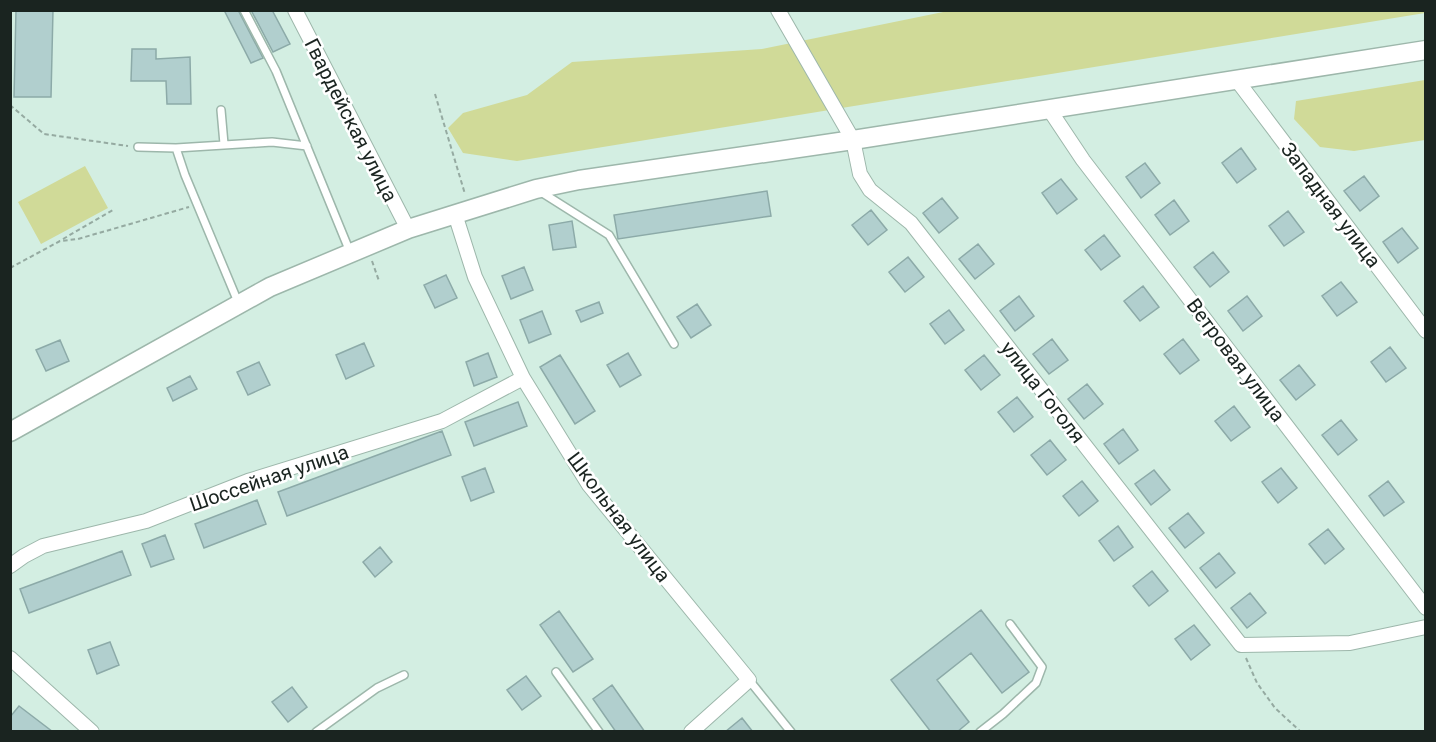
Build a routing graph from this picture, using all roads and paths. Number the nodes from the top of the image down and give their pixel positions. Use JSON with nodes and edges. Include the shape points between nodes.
{"nodes":[{"id":1,"x":244,"y":10,"type":"edge"},
{"id":2,"x":295,"y":10,"type":"edge"},
{"id":3,"x":778,"y":10,"type":"edge"},
{"id":4,"x":1425,"y":50,"type":"edge"},
{"id":5,"x":1236,"y":79,"type":"junction"},
{"id":6,"x":435,"y":94,"type":"dead end"},
{"id":7,"x":10,"y":105,"type":"edge"},
{"id":8,"x":1049,"y":109,"type":"junction"},
{"id":9,"x":221,"y":110,"type":"dead end"},
{"id":10,"x":854,"y":140,"type":"junction"},
{"id":11,"x":224,"y":144,"type":"junction"},
{"id":12,"x":307,"y":146,"type":"junction"},
{"id":13,"x":138,"y":147,"type":"joint"},
{"id":14,"x":176,"y":148,"type":"junction"},
{"id":15,"x":536,"y":189,"type":"junction"},
{"id":16,"x":197,"y":205,"type":"junction"},
{"id":17,"x":113,"y":210,"type":"dead end"},
{"id":18,"x":463,"y":211,"type":"junction"},
{"id":19,"x":408,"y":229,"type":"junction"},
{"id":20,"x":60,"y":241,"type":"junction"},
{"id":21,"x":367,"y":245,"type":"junction"},
{"id":22,"x":350,"y":252,"type":"junction"},
{"id":23,"x":10,"y":268,"type":"edge"},
{"id":24,"x":379,"y":281,"type":"dead end"},
{"id":25,"x":239,"y":304,"type":"junction"},
{"id":26,"x":1425,"y":331,"type":"edge"},
{"id":27,"x":674,"y":344,"type":"dead end"},
{"id":28,"x":523,"y":378,"type":"junction"},
{"id":29,"x":10,"y":432,"type":"edge"},
{"id":30,"x":10,"y":566,"type":"edge"},
{"id":31,"x":1425,"y":608,"type":"edge"},
{"id":32,"x":1010,"y":624,"type":"dead end"},
{"id":33,"x":1425,"y":627,"type":"edge"},
{"id":34,"x":1241,"y":645,"type":"junction"},
{"id":35,"x":10,"y":658,"type":"edge"},
{"id":36,"x":556,"y":672,"type":"dead end"},
{"id":37,"x":404,"y":675,"type":"dead end"},
{"id":38,"x":749,"y":680,"type":"junction"},
{"id":39,"x":92,"y":732,"type":"edge"},
{"id":40,"x":316,"y":732,"type":"edge"},
{"id":41,"x":599,"y":732,"type":"edge"},
{"id":42,"x":691,"y":732,"type":"edge"},
{"id":43,"x":791,"y":732,"type":"edge"},
{"id":44,"x":980,"y":732,"type":"edge"},
{"id":45,"x":1301,"y":732,"type":"edge"}],
"edges":[{"from":1,"to":12,"type":"lane","via":[[276,70]]},
{"from":2,"to":19,"type":"street","name":"Гвардейская улица"},
{"from":3,"to":10,"type":"street"},
{"from":4,"to":5,"type":"main road"},
{"from":5,"to":8,"type":"main road"},
{"from":5,"to":26,"type":"street","name":"Западная улица"},
{"from":6,"to":18,"type":"path"},
{"from":7,"to":13,"type":"path","via":[[44,134]]},
{"from":8,"to":10,"type":"main road"},
{"from":8,"to":31,"type":"street","name":"Ветровая улица","via":[[1083,160]]},
{"from":9,"to":11,"type":"lane"},
{"from":10,"to":15,"type":"main road"},
{"from":10,"to":34,"type":"street","name":"улица Гоголя","via":[[860,174],[870,190],[911,222]]},
{"from":11,"to":12,"type":"lane","via":[[272,142]]},
{"from":11,"to":14,"type":"lane"},
{"from":12,"to":22,"type":"lane"},
{"from":13,"to":14,"type":"lane"},
{"from":14,"to":16,"type":"lane"},
{"from":15,"to":18,"type":"main road"},
{"from":15,"to":27,"type":"lane","via":[[609,235]]},
{"from":16,"to":20,"type":"path"},
{"from":16,"to":25,"type":"lane"},
{"from":17,"to":20,"type":"path"},
{"from":18,"to":19,"type":"main road"},
{"from":18,"to":28,"type":"street","name":"Школьная улица","via":[[475,277]]},
{"from":19,"to":21,"type":"main road"},
{"from":20,"to":23,"type":"path"},
{"from":21,"to":22,"type":"main road"},
{"from":21,"to":24,"type":"path"},
{"from":22,"to":25,"type":"main road"},
{"from":25,"to":29,"type":"main road"},
{"from":28,"to":30,"type":"street","name":"Шоссейная улица","via":[[442,421],[248,481],[146,521],[44,546]]},
{"from":28,"to":38,"type":"street","name":"Школьная улица","via":[[589,485]]},
{"from":32,"to":44,"type":"lane","via":[[1042,667],[1036,683]]},
{"from":33,"to":34,"type":"street","via":[[1350,643]]},
{"from":34,"to":45,"type":"path","via":[[1257,683],[1275,708]]},
{"from":35,"to":39,"type":"street"},
{"from":36,"to":41,"type":"lane"},
{"from":37,"to":40,"type":"lane","via":[[377,688]]},
{"from":38,"to":42,"type":"street"},
{"from":38,"to":43,"type":"lane","name":"Школьная улица"}]}
